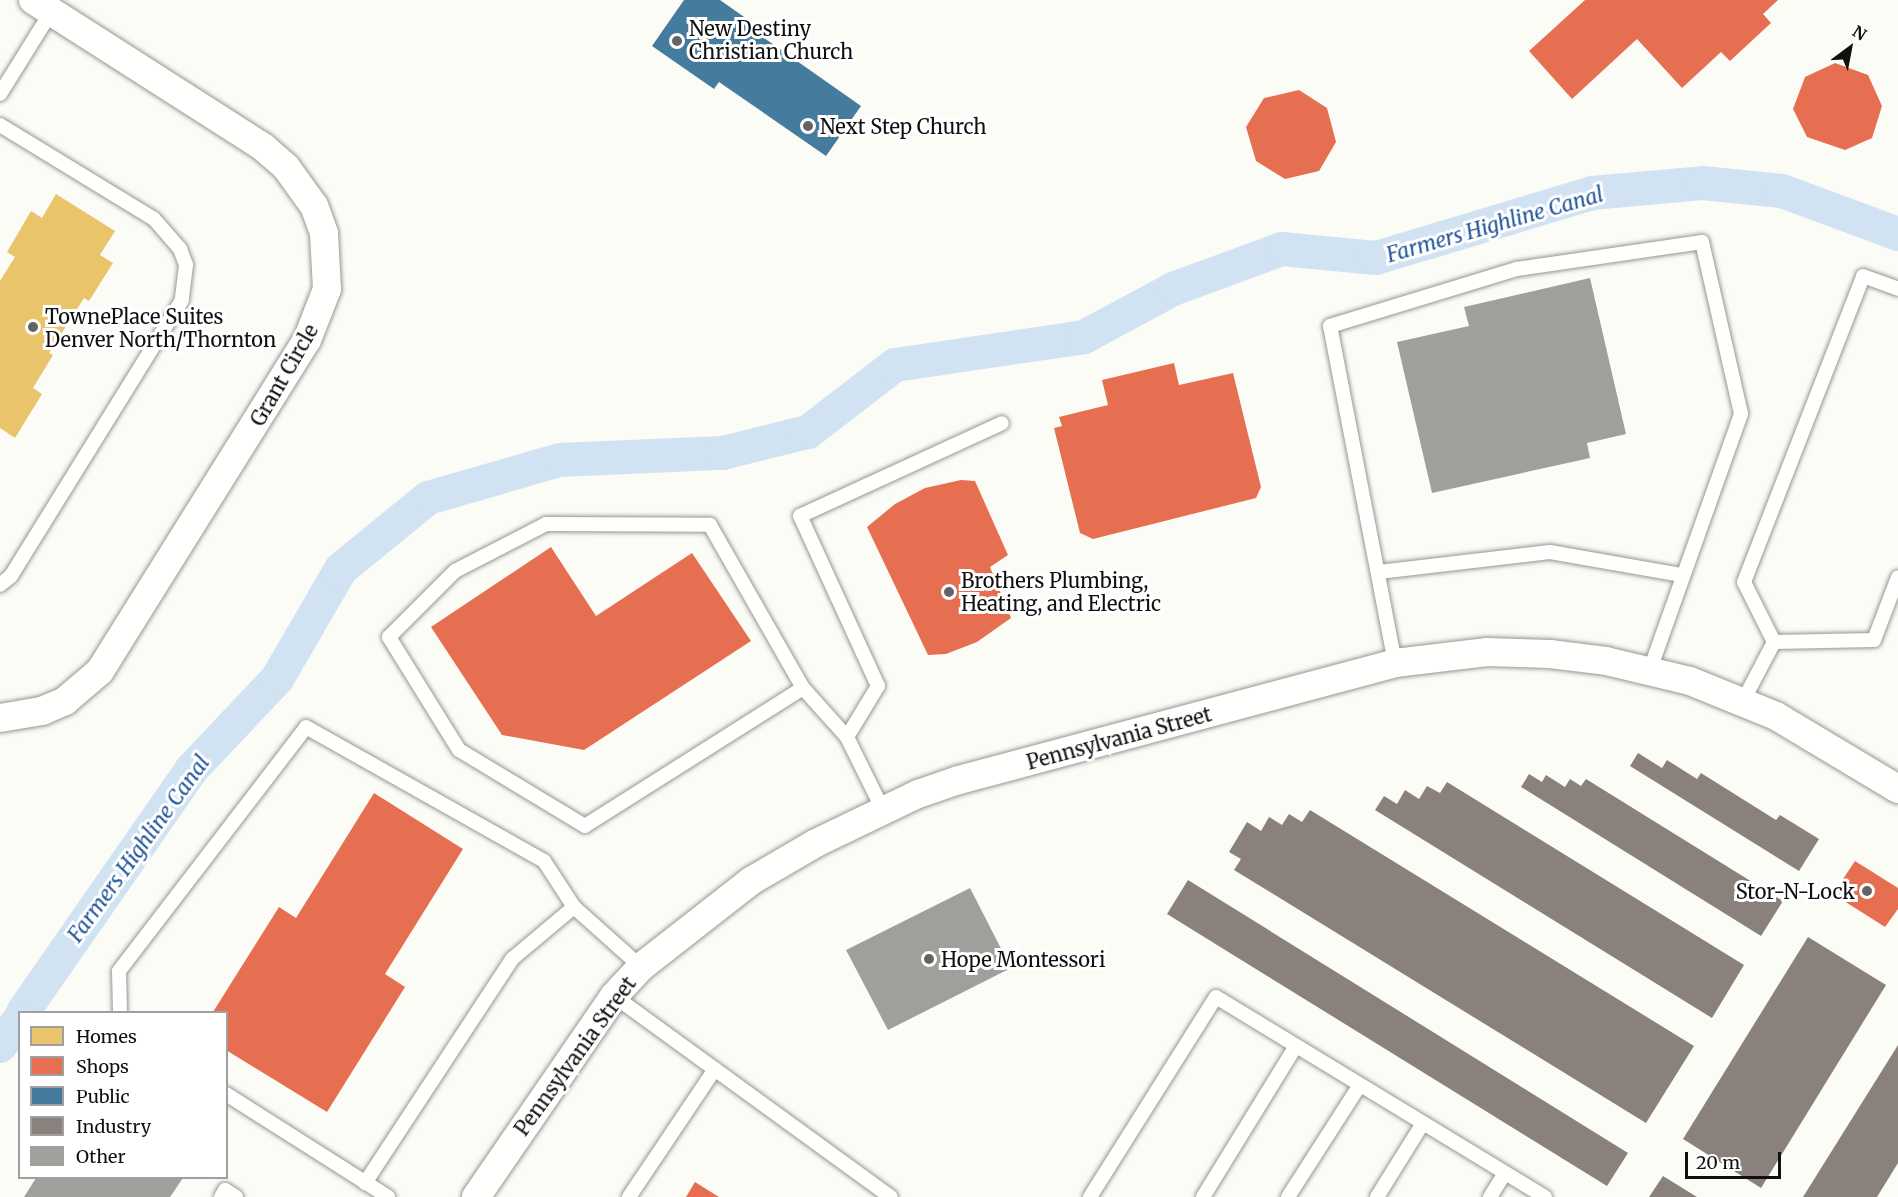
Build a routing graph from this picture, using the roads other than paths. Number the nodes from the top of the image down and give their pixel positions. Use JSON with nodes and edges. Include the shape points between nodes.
{"nodes":[{"id":1,"x":42,"y":6,"type":"edge"},
{"id":2,"x":0,"y":94,"type":"edge"},
{"id":3,"x":0,"y":125,"type":"edge"},
{"id":4,"x":1898,"y":289,"type":"edge"},
{"id":5,"x":1002,"y":423,"type":"dead end"},
{"id":6,"x":1379,"y":572,"type":"junction"},
{"id":7,"x":1682,"y":575,"type":"junction"},
{"id":8,"x":1898,"y":577,"type":"edge"},
{"id":9,"x":0,"y":585,"type":"edge"},
{"id":10,"x":1774,"y":642,"type":"junction"},
{"id":11,"x":1395,"y":663,"type":"junction"},
{"id":12,"x":1650,"y":669,"type":"junction"},
{"id":13,"x":802,"y":688,"type":"junction"},
{"id":14,"x":1743,"y":701,"type":"junction"},
{"id":15,"x":0,"y":718,"type":"edge"},
{"id":16,"x":848,"y":737,"type":"junction"},
{"id":17,"x":1898,"y":789,"type":"edge"},
{"id":18,"x":883,"y":810,"type":"junction"},
{"id":19,"x":574,"y":907,"type":"junction"},
{"id":20,"x":640,"y":967,"type":"junction"},
{"id":21,"x":614,"y":996,"type":"junction"},
{"id":22,"x":120,"y":1011,"type":"edge"},
{"id":23,"x":1296,"y":1046,"type":"junction"},
{"id":24,"x":715,"y":1069,"type":"junction"},
{"id":25,"x":1360,"y":1085,"type":"junction"},
{"id":26,"x":228,"y":1095,"type":"edge"},
{"id":27,"x":1424,"y":1123,"type":"junction"},
{"id":28,"x":1505,"y":1173,"type":"junction"},
{"id":29,"x":365,"y":1183,"type":"junction"},
{"id":30,"x":221,"y":1197,"type":"edge"},
{"id":31,"x":236,"y":1197,"type":"edge"},
{"id":32,"x":388,"y":1197,"type":"edge"},
{"id":33,"x":476,"y":1197,"type":"edge"},
{"id":34,"x":629,"y":1197,"type":"edge"},
{"id":35,"x":891,"y":1197,"type":"edge"},
{"id":36,"x":1090,"y":1197,"type":"edge"},
{"id":37,"x":1203,"y":1197,"type":"edge"},
{"id":38,"x":1288,"y":1197,"type":"edge"},
{"id":39,"x":1377,"y":1197,"type":"edge"},
{"id":40,"x":1490,"y":1197,"type":"edge"},
{"id":41,"x":1545,"y":1197,"type":"edge"}],
"edges":[{"from":1,"to":2,"type":"lane"},
{"from":1,"to":15,"type":"street","name":"Grant Circle","via":[[263,147],[286,167],[314,206],[324,233],[327,289],[308,340],[100,670],[65,701],[42,711]]},
{"from":3,"to":9,"type":"lane","via":[[154,219],[176,242],[186,265],[182,300],[11,576]]},
{"from":4,"to":10,"type":"lane","via":[[1863,276],[1744,582]]},
{"from":5,"to":16,"type":"lane","via":[[800,516],[878,686]]},
{"from":6,"to":7,"type":"lane","via":[[1550,552]]},
{"from":6,"to":7,"type":"lane","via":[[1330,326],[1517,269],[1702,243],[1741,414]]},
{"from":6,"to":11,"type":"lane"},
{"from":7,"to":12,"type":"lane"},
{"from":8,"to":10,"type":"lane","via":[[1875,640]]},
{"from":10,"to":14,"type":"lane"},
{"from":11,"to":12,"type":"street","name":"Pennsylvania Street","via":[[1487,652],[1550,654]]},
{"from":11,"to":18,"type":"street","name":"Pennsylvania Street","via":[[959,780]]},
{"from":12,"to":14,"type":"street","name":"Pennsylvania Street"},
{"from":13,"to":13,"type":"lane","via":[[710,525],[546,524],[455,572],[389,637],[459,750],[585,826]]},
{"from":13,"to":16,"type":"lane"},
{"from":14,"to":17,"type":"street","name":"Pennsylvania Street","via":[[1819,740]]},
{"from":16,"to":18,"type":"lane"},
{"from":18,"to":20,"type":"street","name":"Pennsylvania Street","via":[[831,834],[751,881]]},
{"from":19,"to":20,"type":"lane"},
{"from":19,"to":22,"type":"lane","via":[[544,861],[306,727],[119,971]]},
{"from":19,"to":29,"type":"lane","via":[[512,959]]},
{"from":20,"to":21,"type":"street","name":"Pennsylvania Street"},
{"from":21,"to":24,"type":"lane"},
{"from":21,"to":33,"type":"street","name":"Pennsylvania Street"},
{"from":23,"to":25,"type":"lane"},
{"from":23,"to":36,"type":"lane","via":[[1216,997]]},
{"from":23,"to":37,"type":"lane"},
{"from":24,"to":34,"type":"lane"},
{"from":24,"to":35,"type":"lane"},
{"from":25,"to":27,"type":"lane"},
{"from":25,"to":38,"type":"lane"},
{"from":26,"to":29,"type":"lane"},
{"from":27,"to":28,"type":"lane"},
{"from":27,"to":39,"type":"lane"},
{"from":28,"to":40,"type":"lane"},
{"from":28,"to":41,"type":"lane"},
{"from":29,"to":32,"type":"lane"},
{"from":30,"to":31,"type":"lane","via":[[225,1190]]}]}
